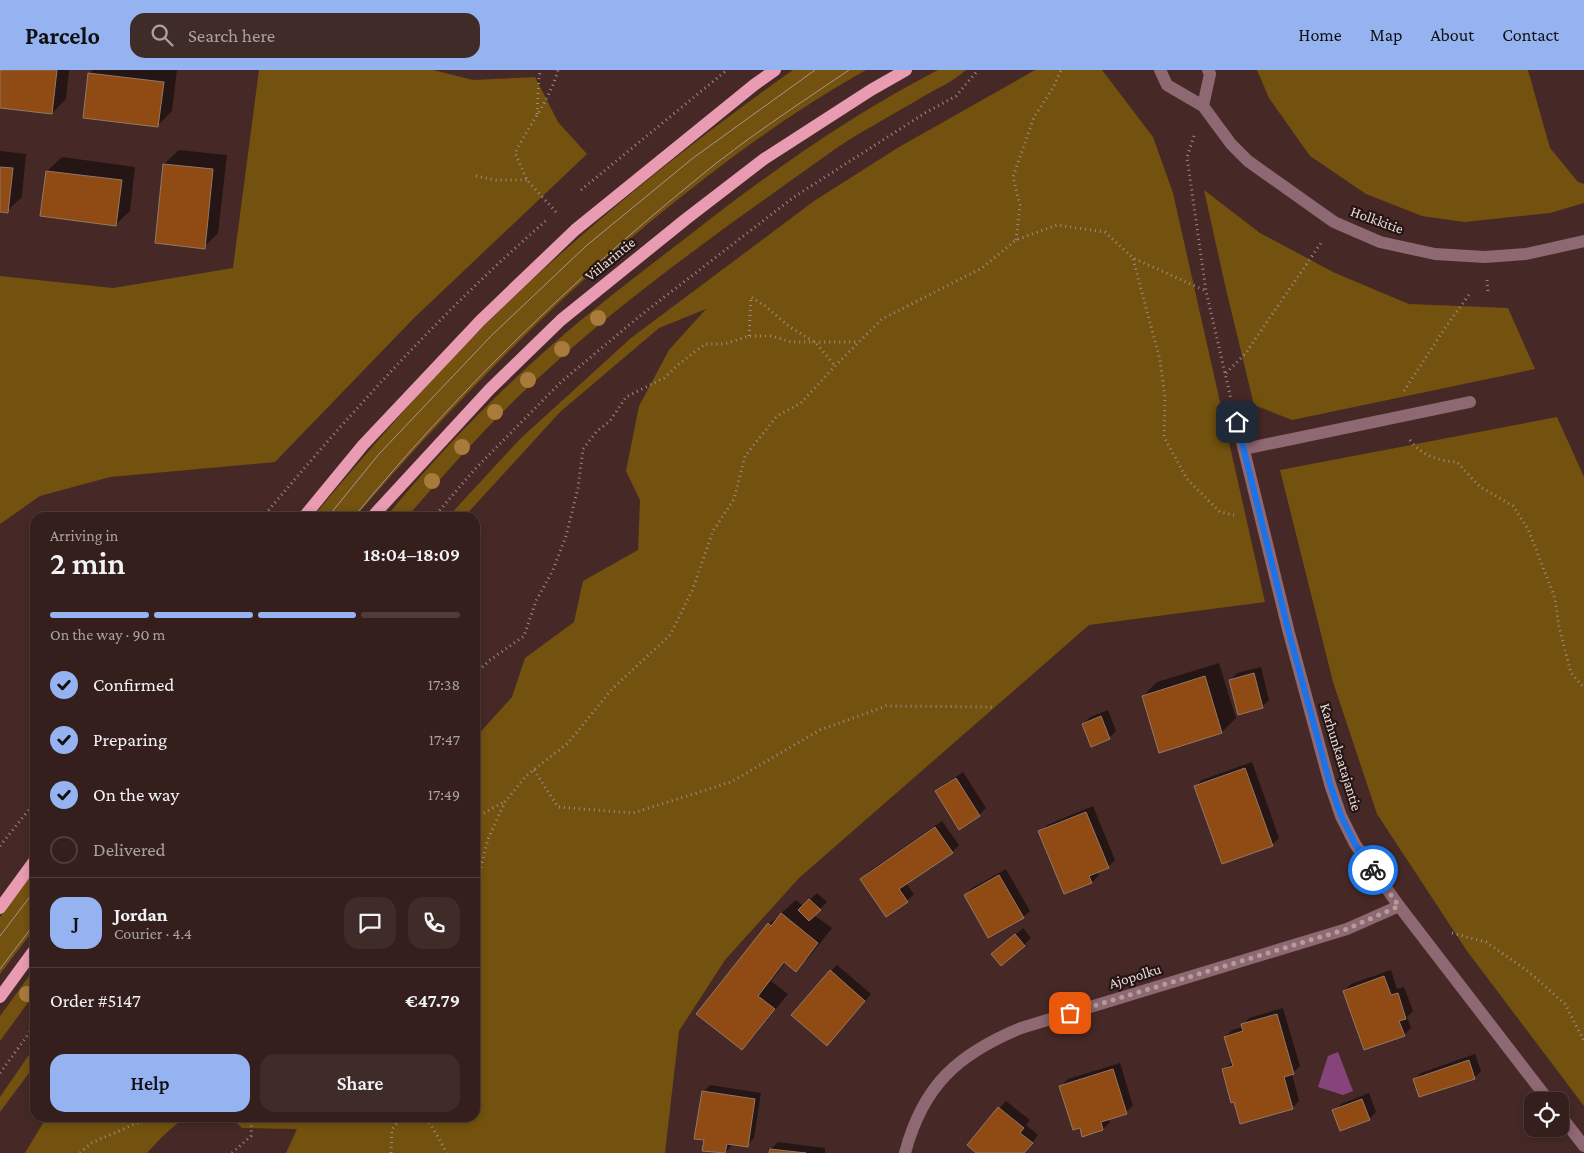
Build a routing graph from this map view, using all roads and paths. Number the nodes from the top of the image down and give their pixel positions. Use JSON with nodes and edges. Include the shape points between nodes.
{"nodes":[{"id":1,"x":541,"y":70,"type":"edge"},
{"id":2,"x":558,"y":70,"type":"edge"},
{"id":3,"x":774,"y":70,"type":"edge"},
{"id":4,"x":906,"y":70,"type":"edge"},
{"id":5,"x":978,"y":70,"type":"edge"},
{"id":6,"x":1062,"y":70,"type":"edge"},
{"id":7,"x":1160,"y":70,"type":"edge"},
{"id":8,"x":1208,"y":70,"type":"edge"},
{"id":9,"x":1203,"y":106,"type":"junction"},
{"id":10,"x":537,"y":115,"type":"junction"},
{"id":11,"x":1187,"y":157,"type":"dead end"},
{"id":12,"x":476,"y":176,"type":"dead end"},
{"id":13,"x":527,"y":180,"type":"junction"},
{"id":14,"x":556,"y":212,"type":"dead end"},
{"id":15,"x":1016,"y":240,"type":"junction"},
{"id":16,"x":1584,"y":242,"type":"edge"},
{"id":17,"x":1316,"y":251,"type":"dead end"},
{"id":18,"x":1133,"y":258,"type":"junction"},
{"id":19,"x":1206,"y":291,"type":"junction"},
{"id":20,"x":1471,"y":292,"type":"dead end"},
{"id":21,"x":749,"y":336,"type":"junction"},
{"id":22,"x":858,"y":342,"type":"junction"},
{"id":23,"x":816,"y":343,"type":"junction"},
{"id":24,"x":834,"y":366,"type":"junction"},
{"id":25,"x":1470,"y":402,"type":"dead end"},
{"id":26,"x":1390,"y":419,"type":"junction"},
{"id":27,"x":1237,"y":422,"type":"dead end"},
{"id":28,"x":1244,"y":450,"type":"junction"},
{"id":29,"x":308,"y":512,"type":"edge"},
{"id":30,"x":377,"y":512,"type":"edge"},
{"id":31,"x":438,"y":512,"type":"edge"},
{"id":32,"x":1260,"y":512,"type":"junction"},
{"id":33,"x":480,"y":669,"type":"edge"},
{"id":34,"x":1584,"y":688,"type":"edge"},
{"id":35,"x":995,"y":707,"type":"dead end"},
{"id":36,"x":534,"y":770,"type":"junction"},
{"id":37,"x":505,"y":802,"type":"junction"},
{"id":38,"x":30,"y":808,"type":"edge"},
{"id":39,"x":480,"y":815,"type":"edge"},
{"id":40,"x":0,"y":846,"type":"edge"},
{"id":41,"x":480,"y":861,"type":"edge"},
{"id":42,"x":482,"y":864,"type":"junction"},
{"id":43,"x":30,"y":867,"type":"edge"},
{"id":44,"x":480,"y":872,"type":"edge"},
{"id":45,"x":1399,"y":906,"type":"junction"},
{"id":46,"x":0,"y":908,"type":"edge"},
{"id":47,"x":1410,"y":922,"type":"junction"},
{"id":48,"x":30,"y":956,"type":"edge"},
{"id":49,"x":0,"y":997,"type":"edge"},
{"id":50,"x":30,"y":1032,"type":"edge"},
{"id":51,"x":1584,"y":1041,"type":"edge"},
{"id":52,"x":0,"y":1073,"type":"edge"},
{"id":53,"x":1542,"y":1092,"type":"edge"},
{"id":54,"x":140,"y":1122,"type":"edge"},
{"id":55,"x":252,"y":1122,"type":"edge"},
{"id":56,"x":398,"y":1122,"type":"edge"},
{"id":57,"x":429,"y":1122,"type":"edge"},
{"id":58,"x":1569,"y":1127,"type":"edge"},
{"id":59,"x":1584,"y":1146,"type":"edge"},
{"id":60,"x":80,"y":1153,"type":"edge"},
{"id":61,"x":232,"y":1153,"type":"edge"},
{"id":62,"x":391,"y":1153,"type":"edge"},
{"id":63,"x":447,"y":1153,"type":"edge"},
{"id":64,"x":905,"y":1153,"type":"edge"}],
"edges":[{"from":1,"to":10,"type":"path"},
{"from":2,"to":10,"type":"path","via":[[554,85]]},
{"from":3,"to":29,"type":"main road","via":[[575,230],[480,321],[363,445]]},
{"from":4,"to":30,"type":"main road","name":"Viilarintie","via":[[764,159],[561,320],[490,389]]},
{"from":5,"to":31,"type":"path","via":[[956,96],[794,197],[641,315],[562,382],[475,469]]},
{"from":6,"to":15,"type":"path","via":[[1034,117],[1013,177],[1020,205]]},
{"from":7,"to":9,"type":"street","name":"Holkkitie","via":[[1167,85]]},
{"from":8,"to":9,"type":"street","via":[[1210,74]]},
{"from":9,"to":16,"type":"street","name":"Holkkitie","via":[[1248,161],[1334,222],[1380,242],[1435,254],[1485,257],[1526,254]]},
{"from":10,"to":13,"type":"path","via":[[515,153]]},
{"from":11,"to":19,"type":"path"},
{"from":12,"to":13,"type":"path"},
{"from":13,"to":14,"type":"path"},
{"from":15,"to":18,"type":"path","via":[[1057,224],[1105,232]]},
{"from":15,"to":22,"type":"path","via":[[982,268],[882,319]]},
{"from":17,"to":19,"type":"path","via":[[1245,354],[1226,374]]},
{"from":18,"to":19,"type":"path"},
{"from":18,"to":32,"type":"path","via":[[1160,360],[1165,398],[1164,437],[1187,479],[1220,512],[1246,517]]},
{"from":20,"to":26,"type":"path","via":[[1445,328]]},
{"from":21,"to":23,"type":"path"},
{"from":21,"to":23,"type":"path","via":[[751,297]]},
{"from":21,"to":33,"type":"path","via":[[724,344],[705,344],[664,378],[626,396],[610,421],[597,431],[583,449],[578,488],[566,536],[524,636]]},
{"from":22,"to":23,"type":"path"},
{"from":22,"to":24,"type":"path"},
{"from":23,"to":24,"type":"path"},
{"from":24,"to":36,"type":"path","via":[[801,403],[777,416],[745,456],[734,499],[713,531],[692,591],[670,634],[612,689],[568,743]]},
{"from":25,"to":26,"type":"street"},
{"from":26,"to":28,"type":"street"},
{"from":26,"to":34,"type":"path","via":[[1416,449],[1441,461],[1456,462],[1479,486],[1513,506],[1528,529],[1555,598],[1571,673]]},
{"from":27,"to":28,"type":"street","name":"Karhunkaatajantie"},
{"from":28,"to":32,"type":"street","name":"Karhunkaatajantie"},
{"from":32,"to":45,"type":"street","name":"Karhunkaatajantie","via":[[1289,633],[1341,816],[1355,844]]},
{"from":35,"to":36,"type":"path","via":[[886,706],[820,730],[730,782],[633,813],[558,807]]},
{"from":36,"to":37,"type":"path"},
{"from":37,"to":39,"type":"path"},
{"from":37,"to":42,"type":"path","via":[[488,839]]},
{"from":38,"to":40,"type":"path"},
{"from":41,"to":42,"type":"path"},
{"from":42,"to":44,"type":"path"},
{"from":43,"to":46,"type":"main road"},
{"from":45,"to":47,"type":"street","name":"Karhunkaatajantie"},
{"from":45,"to":64,"type":"street","name":"Ajopolku","via":[[1347,929],[994,1039],[944,1075],[912,1128]]},
{"from":47,"to":51,"type":"path","via":[[1486,942],[1529,972],[1565,1004]]},
{"from":47,"to":53,"type":"street","name":"Karhunkaatajantie"},
{"from":48,"to":49,"type":"main road"},
{"from":50,"to":52,"type":"path"},
{"from":54,"to":60,"type":"path","via":[[92,1143]]},
{"from":55,"to":61,"type":"path","via":[[251,1136]]},
{"from":56,"to":62,"type":"path","via":[[392,1129]]},
{"from":57,"to":63,"type":"path"},
{"from":58,"to":59,"type":"street"}]}
